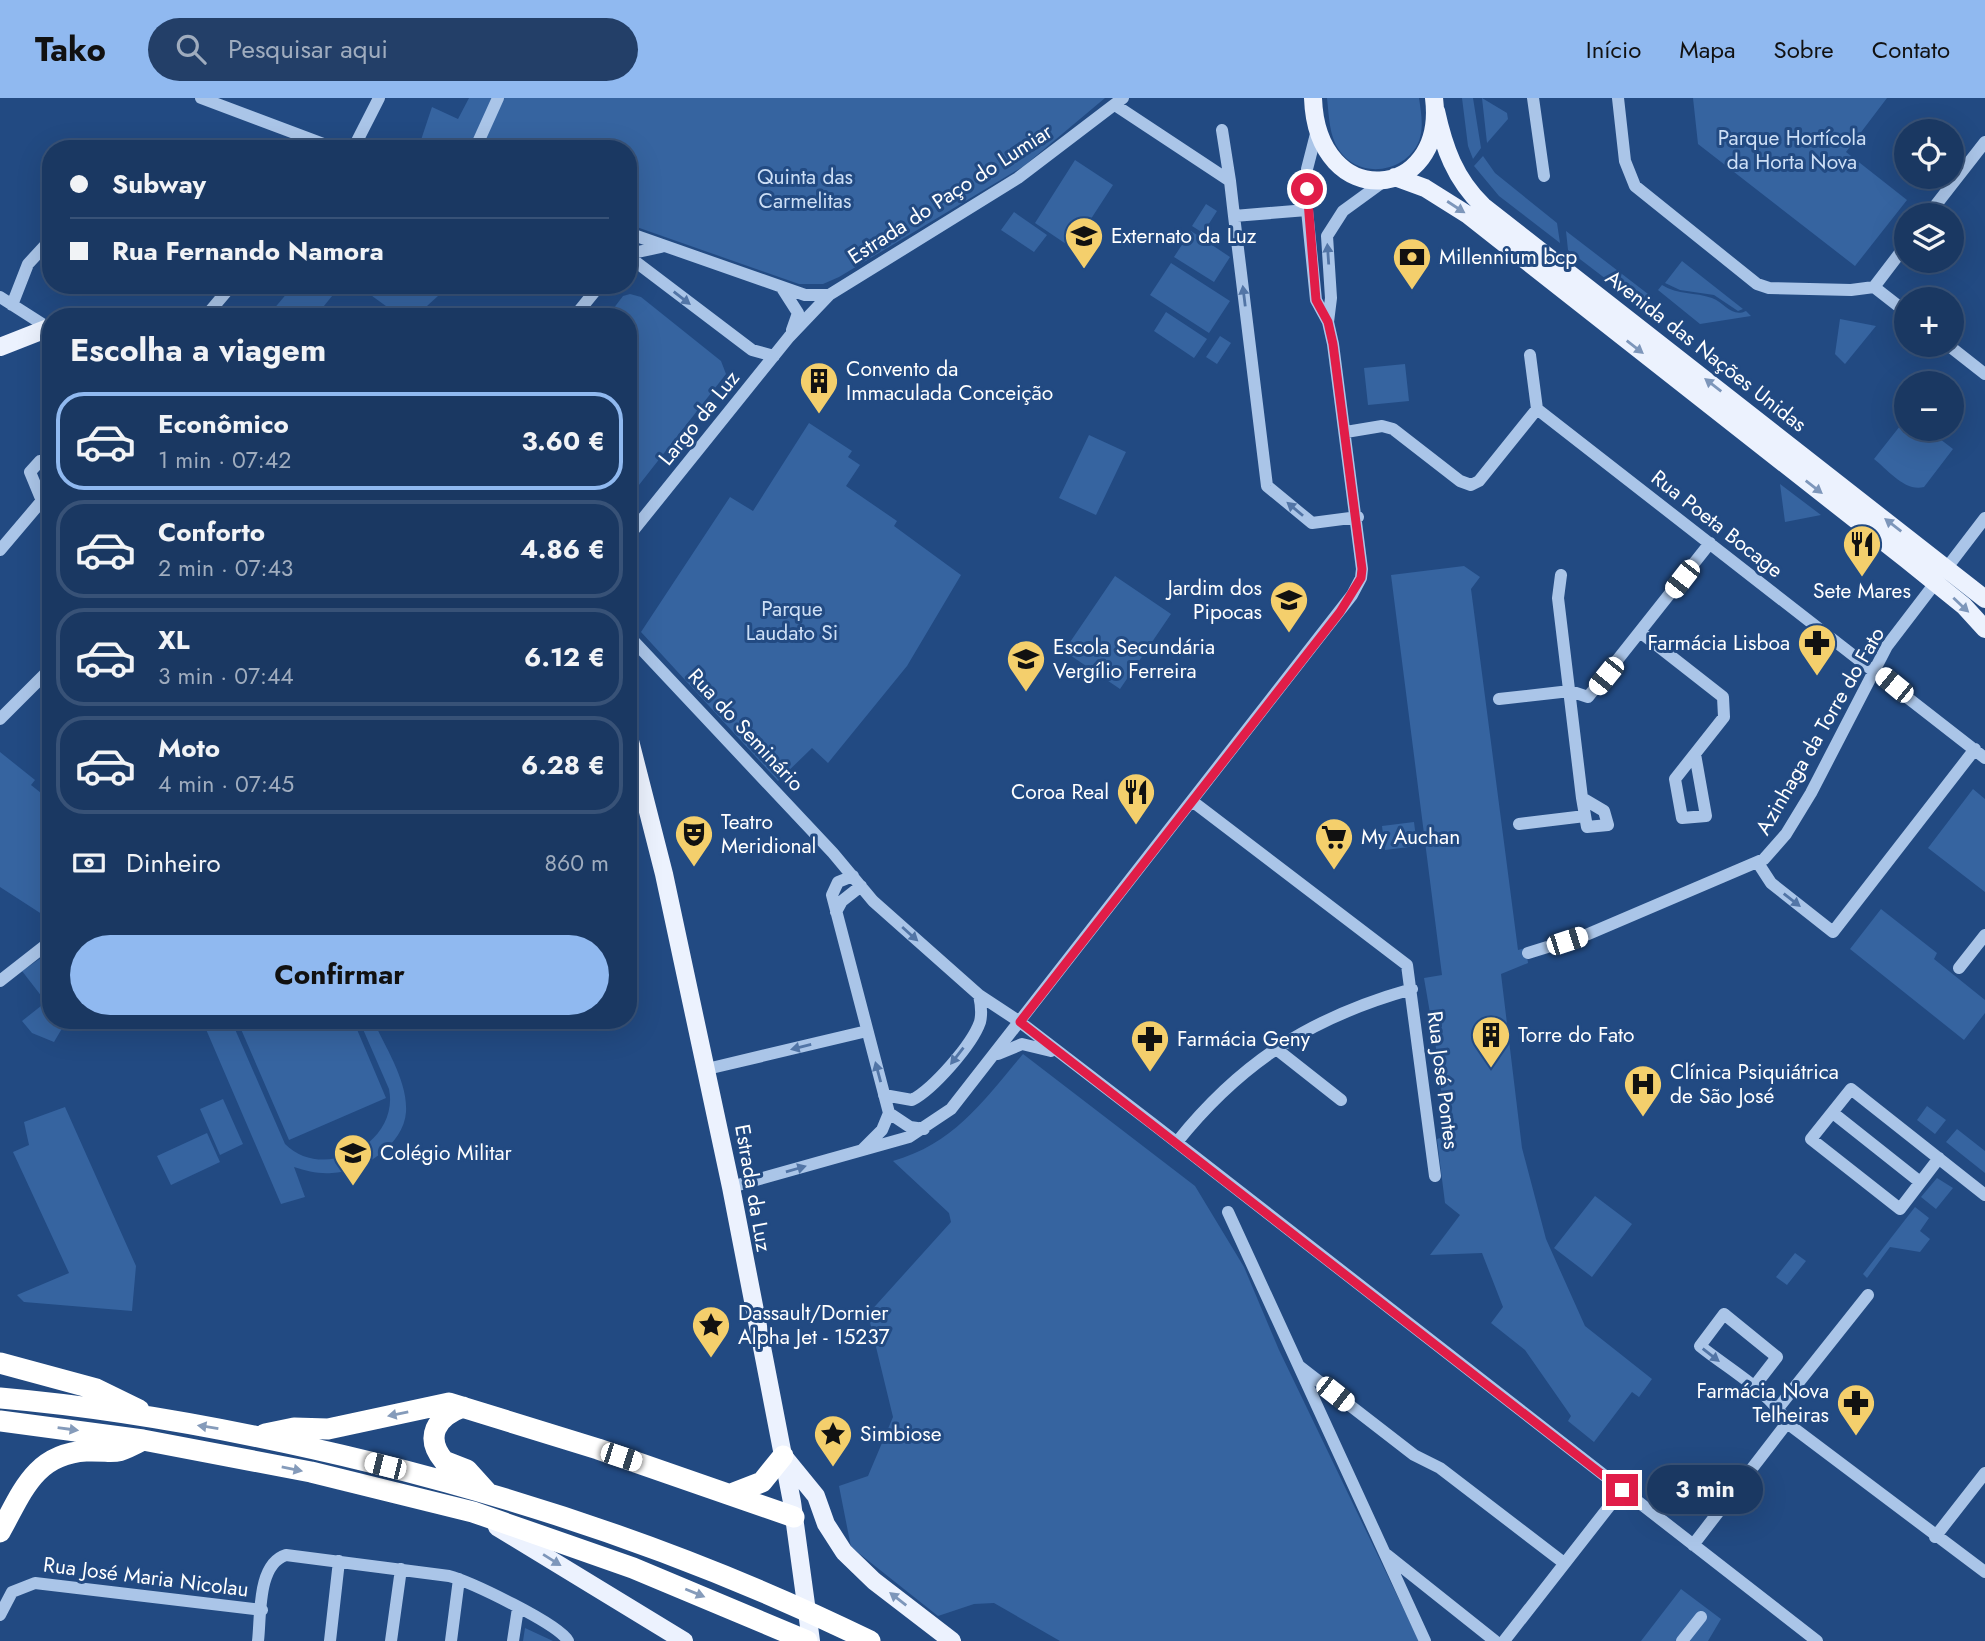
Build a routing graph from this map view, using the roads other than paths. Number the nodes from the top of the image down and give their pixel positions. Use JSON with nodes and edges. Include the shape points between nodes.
{"nodes":[{"id":1,"x":201,"y":98,"type":"edge"},
{"id":2,"x":379,"y":98,"type":"edge"},
{"id":3,"x":498,"y":98,"type":"edge"},
{"id":4,"x":1533,"y":98,"type":"edge"},
{"id":5,"x":1618,"y":98,"type":"edge"},
{"id":6,"x":1312,"y":99,"type":"edge"},
{"id":7,"x":1119,"y":102,"type":"edge"},
{"id":8,"x":1435,"y":105,"type":"edge"},
{"id":9,"x":1222,"y":130,"type":"dead end"},
{"id":10,"x":1317,"y":130,"type":"junction"},
{"id":11,"x":313,"y":140,"type":"edge"},
{"id":12,"x":358,"y":140,"type":"edge"},
{"id":13,"x":479,"y":140,"type":"edge"},
{"id":14,"x":1985,"y":142,"type":"edge"},
{"id":15,"x":1544,"y":176,"type":"dead end"},
{"id":16,"x":1391,"y":178,"type":"junction"},
{"id":17,"x":1230,"y":181,"type":"junction"},
{"id":18,"x":1937,"y":203,"type":"edge"},
{"id":19,"x":1307,"y":210,"type":"junction"},
{"id":20,"x":1234,"y":216,"type":"junction"},
{"id":21,"x":637,"y":236,"type":"edge"},
{"id":22,"x":665,"y":246,"type":"junction"},
{"id":23,"x":42,"y":249,"type":"edge"},
{"id":24,"x":637,"y":253,"type":"edge"},
{"id":25,"x":1894,"y":261,"type":"edge"},
{"id":26,"x":637,"y":262,"type":"edge"},
{"id":27,"x":781,"y":286,"type":"junction"},
{"id":28,"x":1874,"y":287,"type":"junction"},
{"id":29,"x":224,"y":294,"type":"edge"},
{"id":30,"x":593,"y":294,"type":"edge"},
{"id":31,"x":829,"y":295,"type":"junction"},
{"id":32,"x":0,"y":297,"type":"edge"},
{"id":33,"x":1894,"y":303,"type":"edge"},
{"id":34,"x":12,"y":304,"type":"junction"},
{"id":35,"x":213,"y":308,"type":"edge"},
{"id":36,"x":581,"y":308,"type":"edge"},
{"id":37,"x":1328,"y":322,"type":"junction"},
{"id":38,"x":42,"y":323,"type":"edge"},
{"id":39,"x":42,"y":330,"type":"edge"},
{"id":40,"x":789,"y":337,"type":"junction"},
{"id":41,"x":0,"y":347,"type":"edge"},
{"id":42,"x":1530,"y":355,"type":"dead end"},
{"id":43,"x":774,"y":356,"type":"junction"},
{"id":44,"x":1963,"y":357,"type":"edge"},
{"id":45,"x":1985,"y":374,"type":"edge"},
{"id":46,"x":1537,"y":409,"type":"junction"},
{"id":47,"x":1346,"y":432,"type":"junction"},
{"id":48,"x":42,"y":463,"type":"edge"},
{"id":49,"x":42,"y":501,"type":"joint"},
{"id":50,"x":1358,"y":517,"type":"junction"},
{"id":51,"x":1985,"y":518,"type":"edge"},
{"id":52,"x":637,"y":526,"type":"edge"},
{"id":53,"x":1710,"y":543,"type":"junction"},
{"id":54,"x":0,"y":551,"type":"edge"},
{"id":55,"x":1947,"y":567,"type":"junction"},
{"id":56,"x":1562,"y":575,"type":"dead end"},
{"id":57,"x":1935,"y":582,"type":"junction"},
{"id":58,"x":1985,"y":600,"type":"edge"},
{"id":59,"x":1985,"y":629,"type":"edge"},
{"id":60,"x":1640,"y":632,"type":"junction"},
{"id":61,"x":637,"y":645,"type":"edge"},
{"id":62,"x":1874,"y":669,"type":"junction"},
{"id":63,"x":42,"y":676,"type":"edge"},
{"id":64,"x":1570,"y":691,"type":"junction"},
{"id":65,"x":1499,"y":699,"type":"dead end"},
{"id":66,"x":2,"y":714,"type":"edge"},
{"id":67,"x":1695,"y":754,"type":"junction"},
{"id":68,"x":1980,"y":754,"type":"edge"},
{"id":69,"x":1985,"y":764,"type":"edge"},
{"id":70,"x":637,"y":771,"type":"edge"},
{"id":71,"x":1581,"y":798,"type":"junction"},
{"id":72,"x":1192,"y":801,"type":"junction"},
{"id":73,"x":1585,"y":816,"type":"junction"},
{"id":74,"x":1519,"y":824,"type":"dead end"},
{"id":75,"x":1758,"y":863,"type":"junction"},
{"id":76,"x":857,"y":881,"type":"junction"},
{"id":77,"x":1985,"y":935,"type":"edge"},
{"id":78,"x":42,"y":948,"type":"edge"},
{"id":79,"x":1528,"y":953,"type":"dead end"},
{"id":80,"x":1959,"y":968,"type":"dead end"},
{"id":81,"x":0,"y":981,"type":"edge"},
{"id":82,"x":1412,"y":989,"type":"junction"},
{"id":83,"x":979,"y":995,"type":"junction"},
{"id":84,"x":1020,"y":1022,"type":"junction"},
{"id":85,"x":867,"y":1031,"type":"junction"},
{"id":86,"x":1275,"y":1048,"type":"junction"},
{"id":87,"x":1063,"y":1055,"type":"junction"},
{"id":88,"x":992,"y":1058,"type":"junction"},
{"id":89,"x":707,"y":1069,"type":"junction"},
{"id":90,"x":884,"y":1095,"type":"junction"},
{"id":91,"x":1341,"y":1100,"type":"dead end"},
{"id":92,"x":889,"y":1113,"type":"junction"},
{"id":93,"x":1833,"y":1113,"type":"junction"},
{"id":94,"x":924,"y":1129,"type":"junction"},
{"id":95,"x":1177,"y":1142,"type":"junction"},
{"id":96,"x":860,"y":1151,"type":"junction"},
{"id":97,"x":1939,"y":1158,"type":"junction"},
{"id":98,"x":1435,"y":1176,"type":"dead end"},
{"id":99,"x":1920,"y":1182,"type":"junction"},
{"id":100,"x":730,"y":1187,"type":"junction"},
{"id":101,"x":1985,"y":1195,"type":"edge"},
{"id":102,"x":1228,"y":1212,"type":"dead end"},
{"id":103,"x":1868,"y":1294,"type":"dead end"},
{"id":104,"x":0,"y":1363,"type":"edge"},
{"id":105,"x":1296,"y":1364,"type":"junction"},
{"id":106,"x":1753,"y":1388,"type":"junction"},
{"id":107,"x":0,"y":1398,"type":"edge"},
{"id":108,"x":465,"y":1406,"type":"junction"},
{"id":109,"x":1779,"y":1407,"type":"junction"},
{"id":110,"x":156,"y":1418,"type":"junction"},
{"id":111,"x":1787,"y":1423,"type":"junction"},
{"id":112,"x":3,"y":1425,"type":"edge"},
{"id":113,"x":260,"y":1435,"type":"junction"},
{"id":114,"x":143,"y":1440,"type":"junction"},
{"id":115,"x":783,"y":1456,"type":"junction"},
{"id":116,"x":1985,"y":1473,"type":"edge"},
{"id":117,"x":1622,"y":1490,"type":"junction"},
{"id":118,"x":486,"y":1491,"type":"junction"},
{"id":119,"x":731,"y":1494,"type":"junction"},
{"id":120,"x":473,"y":1512,"type":"junction"},
{"id":121,"x":794,"y":1517,"type":"junction"},
{"id":122,"x":3,"y":1523,"type":"edge"},
{"id":123,"x":1935,"y":1537,"type":"junction"},
{"id":124,"x":1693,"y":1545,"type":"junction"},
{"id":125,"x":1384,"y":1552,"type":"junction"},
{"id":126,"x":339,"y":1562,"type":"junction"},
{"id":127,"x":1564,"y":1563,"type":"junction"},
{"id":128,"x":401,"y":1569,"type":"junction"},
{"id":129,"x":1985,"y":1572,"type":"edge"},
{"id":130,"x":459,"y":1579,"type":"junction"},
{"id":131,"x":518,"y":1608,"type":"junction"},
{"id":132,"x":262,"y":1610,"type":"junction"},
{"id":133,"x":0,"y":1615,"type":"edge"},
{"id":134,"x":1701,"y":1617,"type":"dead end"},
{"id":135,"x":865,"y":1638,"type":"edge"},
{"id":136,"x":258,"y":1641,"type":"edge"},
{"id":137,"x":330,"y":1641,"type":"edge"},
{"id":138,"x":391,"y":1641,"type":"edge"},
{"id":139,"x":451,"y":1641,"type":"edge"},
{"id":140,"x":513,"y":1641,"type":"edge"},
{"id":141,"x":568,"y":1641,"type":"edge"},
{"id":142,"x":684,"y":1641,"type":"edge"},
{"id":143,"x":809,"y":1641,"type":"edge"},
{"id":144,"x":952,"y":1641,"type":"edge"},
{"id":145,"x":1425,"y":1641,"type":"edge"},
{"id":146,"x":1495,"y":1641,"type":"edge"},
{"id":147,"x":1504,"y":1641,"type":"edge"},
{"id":148,"x":1682,"y":1641,"type":"edge"},
{"id":149,"x":1816,"y":1641,"type":"edge"}],
"edges":[{"from":1,"to":11,"type":"street"},
{"from":2,"to":12,"type":"street"},
{"from":3,"to":13,"type":"street"},
{"from":4,"to":15,"type":"street"},
{"from":5,"to":28,"type":"street","via":[[1625,161],[1635,186],[1757,284],[1769,288]]},
{"from":6,"to":10,"type":"main road"},
{"from":7,"to":17,"type":"street"},
{"from":7,"to":31,"type":"street","name":"Estrada do Paço do Lumiar","via":[[1018,178]]},
{"from":8,"to":16,"type":"main road","via":[[1434,135],[1424,155],[1411,169]]},
{"from":55,"to":8,"type":"main road","name":"Avenida das Nações Unidas","one_way":true,"via":[[1483,206],[1450,161]]},
{"from":9,"to":17,"type":"street"},
{"from":10,"to":16,"type":"main road","name":"Avenida das Nações Unidas","via":[[1324,150],[1340,167],[1359,178]]},
{"from":10,"to":19,"type":"street","via":[[1307,169]]},
{"from":14,"to":18,"type":"street"},
{"from":37,"to":16,"type":"street","one_way":true,"via":[[1327,236],[1343,211]]},
{"from":16,"to":57,"type":"main road","name":"Avenida das Nações Unidas","one_way":true,"via":[[1425,188],[1468,215]]},
{"from":17,"to":20,"type":"street"},
{"from":19,"to":20,"type":"street"},
{"from":19,"to":37,"type":"street","via":[[1316,300]]},
{"from":50,"to":20,"type":"street","one_way":true,"via":[[1312,523],[1267,486]]},
{"from":21,"to":22,"type":"street"},
{"from":22,"to":24,"type":"street","name":"Largo da Luz"},
{"from":22,"to":27,"type":"street"},
{"from":23,"to":34,"type":"street","via":[[28,264]]},
{"from":25,"to":28,"type":"street"},
{"from":26,"to":43,"type":"street","name":"Largo da Luz","one_way":true,"via":[[752,350]]},
{"from":27,"to":31,"type":"street","via":[[805,295]]},
{"from":27,"to":40,"type":"street","via":[[798,313]]},
{"from":28,"to":33,"type":"street"},
{"from":29,"to":35,"type":"street"},
{"from":30,"to":36,"type":"street"},
{"from":31,"to":40,"type":"street","name":"Largo da Luz"},
{"from":32,"to":34,"type":"street"},
{"from":34,"to":38,"type":"street"},
{"from":37,"to":47,"type":"street"},
{"from":39,"to":41,"type":"main road"},
{"from":40,"to":43,"type":"street","name":"Largo da Luz"},
{"from":42,"to":46,"type":"street"},
{"from":43,"to":52,"type":"street","name":"Largo da Luz"},
{"from":44,"to":45,"type":"street"},
{"from":46,"to":47,"type":"street","via":[[1471,485],[1393,429],[1382,426]]},
{"from":46,"to":53,"type":"street","name":"Rua Poeta Bocage"},
{"from":47,"to":50,"type":"street"},
{"from":48,"to":49,"type":"street","via":[[30,472]]},
{"from":49,"to":54,"type":"street"},
{"from":50,"to":72,"type":"street","via":[[1362,569],[1352,595]]},
{"from":51,"to":55,"type":"street","name":"Azinhaga da Torre do Fato"},
{"from":53,"to":60,"type":"street"},
{"from":53,"to":62,"type":"street","name":"Rua Poeta Bocage"},
{"from":55,"to":57,"type":"street","name":"Azinhaga da Torre do Fato"},
{"from":55,"to":58,"type":"main road","name":"Avenida das Nações Unidas"},
{"from":56,"to":64,"type":"street","via":[[1558,598]]},
{"from":57,"to":59,"type":"main road","name":"Avenida das Nações Unidas","one_way":true},
{"from":57,"to":62,"type":"street","name":"Azinhaga da Torre do Fato"},
{"from":60,"to":64,"type":"street","via":[[1588,697]]},
{"from":60,"to":67,"type":"street","via":[[1723,697],[1724,718]]},
{"from":61,"to":76,"type":"street","name":"Rua do Seminário"},
{"from":62,"to":68,"type":"street","name":"Rua Poeta Bocage"},
{"from":62,"to":75,"type":"street","name":"Azinhaga da Torre do Fato","via":[[1799,813],[1776,849]]},
{"from":63,"to":66,"type":"street"},
{"from":64,"to":65,"type":"street"},
{"from":64,"to":71,"type":"street"},
{"from":67,"to":67,"type":"street","via":[[1675,779],[1682,818],[1706,816]]},
{"from":68,"to":69,"type":"street","name":"Rua Poeta Bocage"},
{"from":75,"to":68,"type":"street","one_way":true,"via":[[1771,883],[1833,932]]},
{"from":70,"to":89,"type":"main road","name":"Estrada da Luz"},
{"from":71,"to":73,"type":"street"},
{"from":71,"to":73,"type":"street","via":[[1604,811],[1608,825],[1587,827]]},
{"from":72,"to":82,"type":"street","name":"Rua José Pontes","via":[[1408,965]]},
{"from":72,"to":84,"type":"street"},
{"from":73,"to":74,"type":"street"},
{"from":75,"to":79,"type":"street","name":"Azinhaga da Torre do Fato","via":[[1586,935]]},
{"from":76,"to":83,"type":"street","name":"Rua do Seminário","one_way":true,"via":[[873,901]]},
{"from":76,"to":85,"type":"street","via":[[834,886],[832,895]]},
{"from":77,"to":80,"type":"street"},
{"from":78,"to":81,"type":"street"},
{"from":82,"to":86,"type":"street","via":[[1343,1012]]},
{"from":82,"to":98,"type":"street","name":"Rua José Pontes"},
{"from":83,"to":84,"type":"street","name":"Rua do Seminário"},
{"from":83,"to":90,"type":"street","one_way":true,"via":[[981,1020],[976,1031],[935,1083],[912,1100]]},
{"from":84,"to":87,"type":"street","name":"Rua do Seminário"},
{"from":84,"to":88,"type":"street"},
{"from":85,"to":89,"type":"street","one_way":true},
{"from":90,"to":85,"type":"street","one_way":true},
{"from":86,"to":91,"type":"street"},
{"from":86,"to":95,"type":"street","via":[[1223,1088]]},
{"from":87,"to":88,"type":"street","via":[[1022,1044]]},
{"from":87,"to":95,"type":"street","name":"Rua do Seminário"},
{"from":88,"to":94,"type":"street","via":[[951,1109]]},
{"from":89,"to":100,"type":"main road","name":"Estrada da Luz"},
{"from":90,"to":92,"type":"street"},
{"from":92,"to":94,"type":"street","via":[[910,1127]]},
{"from":92,"to":96,"type":"street","via":[[882,1130]]},
{"from":93,"to":97,"type":"street","via":[[1851,1089]]},
{"from":93,"to":99,"type":"street"},
{"from":93,"to":99,"type":"street","via":[[1811,1139],[1900,1209]]},
{"from":94,"to":96,"type":"street"},
{"from":95,"to":117,"type":"street","name":"Rua do Seminário"},
{"from":100,"to":96,"type":"street","one_way":true},
{"from":97,"to":99,"type":"street"},
{"from":97,"to":101,"type":"street"},
{"from":100,"to":115,"type":"main road","name":"Estrada da Luz"},
{"from":102,"to":105,"type":"street"},
{"from":103,"to":109,"type":"street"},
{"from":104,"to":110,"type":"highway","via":[[96,1389]]},
{"from":105,"to":125,"type":"street"},
{"from":105,"to":127,"type":"street"},
{"from":106,"to":106,"type":"street","one_way":true,"via":[[1777,1357],[1724,1314],[1700,1346]]},
{"from":106,"to":109,"type":"street"},
{"from":107,"to":110,"type":"highway"},
{"from":108,"to":113,"type":"highway","one_way":true,"via":[[449,1404],[328,1429],[294,1427]]},
{"from":108,"to":118,"type":"highway","via":[[441,1419],[432,1441],[444,1461],[467,1470]]},
{"from":108,"to":119,"type":"highway"},
{"from":109,"to":111,"type":"street"},
{"from":113,"to":110,"type":"highway","one_way":true},
{"from":111,"to":123,"type":"street"},
{"from":111,"to":124,"type":"street"},
{"from":112,"to":114,"type":"highway","one_way":true},
{"from":113,"to":118,"type":"highway"},
{"from":114,"to":120,"type":"highway","one_way":true,"via":[[311,1472]]},
{"from":114,"to":122,"type":"highway","via":[[117,1454],[86,1451],[44,1464]]},
{"from":115,"to":119,"type":"highway","via":[[762,1482]]},
{"from":115,"to":121,"type":"main road","name":"Estrada da Luz"},
{"from":144,"to":115,"type":"main road","one_way":true,"via":[[844,1552],[826,1524],[816,1496]]},
{"from":116,"to":123,"type":"street"},
{"from":117,"to":124,"type":"street","name":"Rua do Seminário"},
{"from":117,"to":127,"type":"street"},
{"from":118,"to":135,"type":"highway","via":[[582,1521],[751,1587]]},
{"from":119,"to":121,"type":"highway"},
{"from":120,"to":142,"type":"main road","one_way":true},
{"from":120,"to":143,"type":"highway","one_way":true,"via":[[633,1567]]},
{"from":121,"to":143,"type":"main road","name":"Estrada da Luz"},
{"from":123,"to":129,"type":"street"},
{"from":124,"to":149,"type":"street","name":"Rua do Seminário"},
{"from":125,"to":145,"type":"street"},
{"from":125,"to":146,"type":"street"},
{"from":126,"to":128,"type":"street"},
{"from":126,"to":132,"type":"street","via":[[280,1557],[266,1573]]},
{"from":126,"to":137,"type":"street"},
{"from":127,"to":147,"type":"street"},
{"from":128,"to":130,"type":"street"},
{"from":128,"to":138,"type":"street"},
{"from":130,"to":131,"type":"street"},
{"from":130,"to":139,"type":"street"},
{"from":131,"to":140,"type":"street"},
{"from":131,"to":141,"type":"street","via":[[562,1632]]},
{"from":132,"to":133,"type":"street","name":"Rua José Maria Nicolau","via":[[35,1583],[12,1592]]},
{"from":132,"to":136,"type":"street"},
{"from":134,"to":148,"type":"street"}]}
